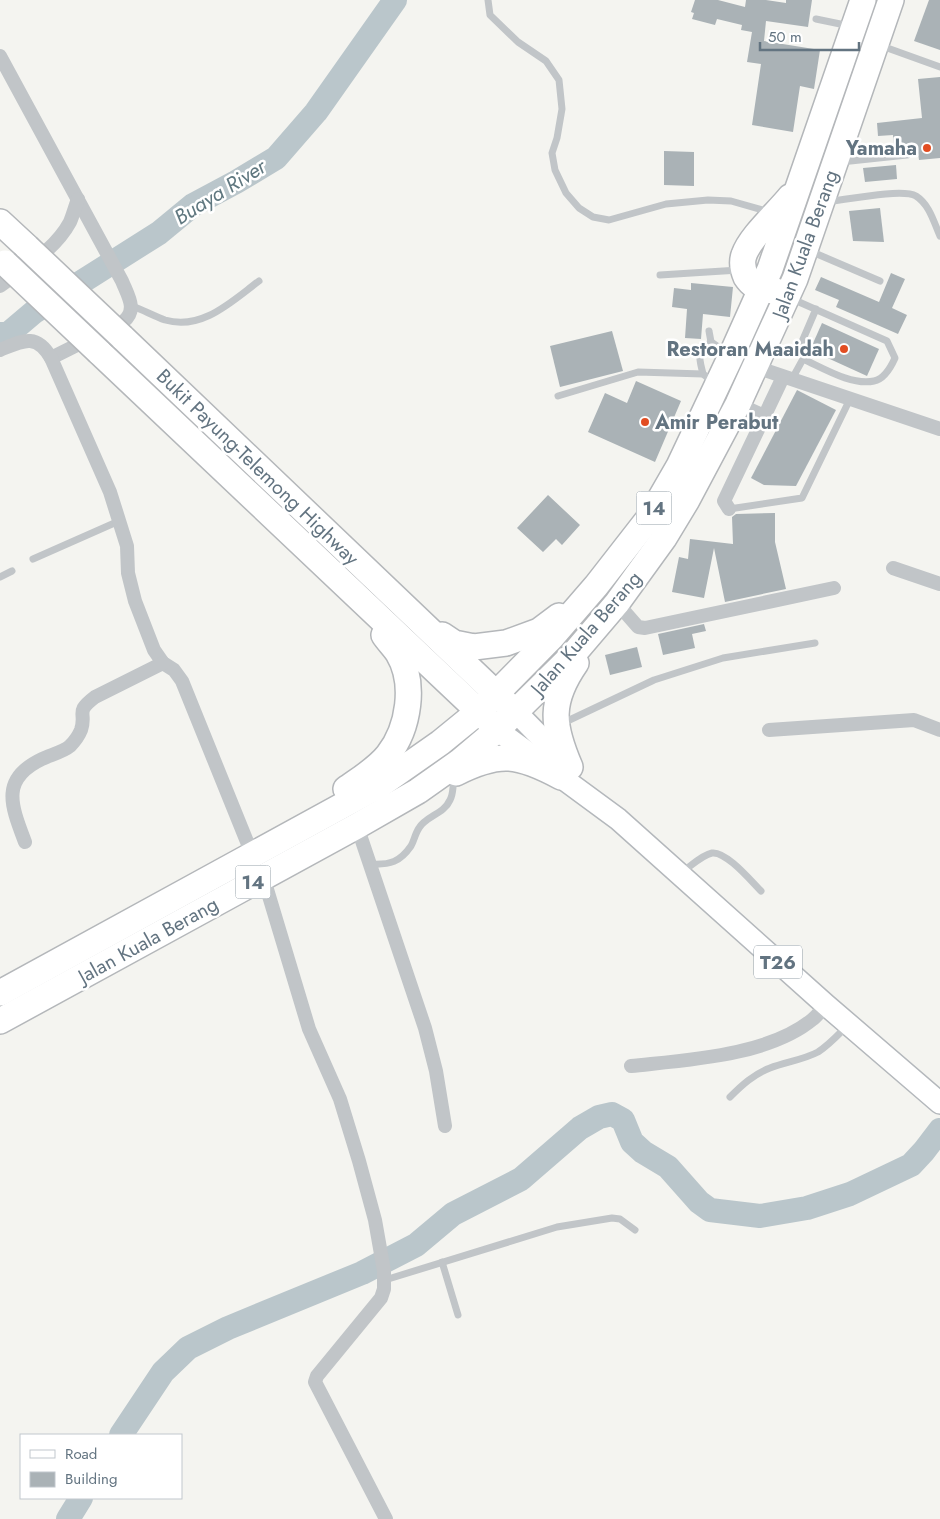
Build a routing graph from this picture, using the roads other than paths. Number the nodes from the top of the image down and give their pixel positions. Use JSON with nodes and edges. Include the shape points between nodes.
{"nodes":[{"id":1,"x":488,"y":0,"type":"edge"},
{"id":2,"x":863,"y":0,"type":"edge"},
{"id":3,"x":891,"y":0,"type":"edge"},
{"id":4,"x":816,"y":19,"type":"dead end"},
{"id":5,"x":854,"y":26,"type":"junction"},
{"id":6,"x":876,"y":44,"type":"junction"},
{"id":7,"x":0,"y":56,"type":"edge"},
{"id":8,"x":940,"y":67,"type":"edge"},
{"id":9,"x":907,"y":155,"type":"dead end"},
{"id":10,"x":835,"y":162,"type":"junction"},
{"id":11,"x":798,"y":189,"type":"junction"},
{"id":12,"x":78,"y":199,"type":"junction"},
{"id":13,"x":821,"y":203,"type":"junction"},
{"id":14,"x":776,"y":214,"type":"junction"},
{"id":15,"x":0,"y":222,"type":"edge"},
{"id":16,"x":940,"y":236,"type":"edge"},
{"id":17,"x":805,"y":249,"type":"junction"},
{"id":18,"x":2,"y":269,"type":"edge"},
{"id":19,"x":742,"y":269,"type":"junction"},
{"id":20,"x":660,"y":276,"type":"dead end"},
{"id":21,"x":259,"y":281,"type":"dead end"},
{"id":22,"x":880,"y":282,"type":"dead end"},
{"id":23,"x":791,"y":288,"type":"junction"},
{"id":24,"x":761,"y":289,"type":"junction"},
{"id":25,"x":132,"y":306,"type":"junction"},
{"id":26,"x":816,"y":309,"type":"junction"},
{"id":27,"x":710,"y":331,"type":"dead end"},
{"id":28,"x":711,"y":342,"type":"junction"},
{"id":29,"x":0,"y":350,"type":"edge"},
{"id":30,"x":732,"y":356,"type":"junction"},
{"id":31,"x":51,"y":358,"type":"junction"},
{"id":32,"x":803,"y":359,"type":"junction"},
{"id":33,"x":756,"y":367,"type":"junction"},
{"id":34,"x":788,"y":378,"type":"junction"},
{"id":35,"x":710,"y":379,"type":"junction"},
{"id":36,"x":558,"y":396,"type":"dead end"},
{"id":37,"x":850,"y":398,"type":"junction"},
{"id":38,"x":738,"y":404,"type":"junction"},
{"id":39,"x":764,"y":416,"type":"junction"},
{"id":40,"x":940,"y":429,"type":"edge"},
{"id":41,"x":729,"y":509,"type":"joint"},
{"id":42,"x":120,"y":521,"type":"junction"},
{"id":43,"x":300,"y":542,"type":"junction"},
{"id":44,"x":34,"y":559,"type":"dead end"},
{"id":45,"x":893,"y":568,"type":"dead end"},
{"id":46,"x":12,"y":571,"type":"dead end"},
{"id":47,"x":0,"y":577,"type":"edge"},
{"id":48,"x":940,"y":584,"type":"edge"},
{"id":49,"x":596,"y":586,"type":"junction"},
{"id":50,"x":834,"y":588,"type":"dead end"},
{"id":51,"x":616,"y":603,"type":"junction"},
{"id":52,"x":426,"y":626,"type":"junction"},
{"id":53,"x":815,"y":643,"type":"dead end"},
{"id":54,"x":163,"y":663,"type":"junction"},
{"id":55,"x":497,"y":694,"type":"junction"},
{"id":56,"x":478,"y":712,"type":"junction"},
{"id":57,"x":516,"y":712,"type":"junction"},
{"id":58,"x":556,"y":726,"type":"junction"},
{"id":59,"x":497,"y":730,"type":"junction"},
{"id":60,"x":770,"y":730,"type":"dead end"},
{"id":61,"x":940,"y":730,"type":"edge"},
{"id":62,"x":457,"y":772,"type":"junction"},
{"id":63,"x":566,"y":772,"type":"junction"},
{"id":64,"x":418,"y":791,"type":"junction"},
{"id":65,"x":357,"y":826,"type":"junction"},
{"id":66,"x":281,"y":840,"type":"junction"},
{"id":67,"x":25,"y":842,"type":"dead end"},
{"id":68,"x":252,"y":854,"type":"junction"},
{"id":69,"x":371,"y":864,"type":"junction"},
{"id":70,"x":680,"y":874,"type":"junction"},
{"id":71,"x":263,"y":876,"type":"junction"},
{"id":72,"x":761,"y":891,"type":"dead end"},
{"id":73,"x":0,"y":993,"type":"edge"},
{"id":74,"x":826,"y":1005,"type":"junction"},
{"id":75,"x":0,"y":1021,"type":"edge"},
{"id":76,"x":848,"y":1024,"type":"junction"},
{"id":77,"x":631,"y":1066,"type":"dead end"},
{"id":78,"x":730,"y":1098,"type":"dead end"},
{"id":79,"x":940,"y":1103,"type":"edge"},
{"id":80,"x":446,"y":1126,"type":"dead end"},
{"id":81,"x":635,"y":1230,"type":"dead end"},
{"id":82,"x":442,"y":1262,"type":"junction"},
{"id":83,"x":385,"y":1276,"type":"junction"},
{"id":84,"x":458,"y":1315,"type":"dead end"},
{"id":85,"x":386,"y":1519,"type":"edge"}],
"edges":[{"from":1,"to":14,"type":"lane","via":[[490,15],[518,42],[546,61],[559,80],[562,109],[558,138],[552,152],[555,170],[566,193],[579,208],[593,217],[609,220],[666,204],[708,200],[731,202]]},
{"from":2,"to":5,"type":"highway","name":"Jalan Kuala Berang","number":"14"},
{"from":3,"to":6,"type":"highway","name":"Jalan Kuala Berang","number":"14"},
{"from":4,"to":5,"type":"lane"},
{"from":5,"to":11,"type":"highway","name":"Jalan Kuala Berang","number":"14"},
{"from":6,"to":8,"type":"lane"},
{"from":6,"to":10,"type":"highway","name":"Jalan Kuala Berang","number":"14"},
{"from":7,"to":12,"type":"street"},
{"from":9,"to":10,"type":"lane"},
{"from":10,"to":13,"type":"highway","name":"Jalan Kuala Berang","number":"14"},
{"from":11,"to":14,"type":"highway"},
{"from":11,"to":24,"type":"highway","name":"Jalan Kuala Berang","number":"14"},
{"from":12,"to":18,"type":"street","via":[[71,220],[50,248]]},
{"from":12,"to":25,"type":"street"},
{"from":13,"to":16,"type":"lane","via":[[900,193],[916,196],[928,208]]},
{"from":13,"to":17,"type":"highway","name":"Jalan Kuala Berang","number":"14"},
{"from":14,"to":19,"type":"highway","via":[[749,245],[743,256]]},
{"from":15,"to":52,"type":"highway","name":"Bukit Payung-Telemong Highway","bridge":true},
{"from":17,"to":22,"type":"lane"},
{"from":17,"to":23,"type":"highway","name":"Jalan Kuala Berang","number":"14"},
{"from":18,"to":43,"type":"highway","name":"Bukit Payung-Telemong Highway","bridge":true,"via":[[99,352]]},
{"from":19,"to":20,"type":"lane"},
{"from":19,"to":24,"type":"highway","via":[[750,283]]},
{"from":21,"to":25,"type":"lane","via":[[220,310],[195,321],[184,323],[165,319]]},
{"from":23,"to":24,"type":"highway"},
{"from":23,"to":26,"type":"lane"},
{"from":23,"to":33,"type":"highway","name":"Jalan Kuala Berang","number":"14"},
{"from":24,"to":30,"type":"highway","name":"Jalan Kuala Berang","number":"14"},
{"from":25,"to":31,"type":"street","via":[[131,313],[123,322]]},
{"from":26,"to":32,"type":"lane","via":[[801,344]]},
{"from":26,"to":32,"type":"lane","via":[[887,341],[895,358],[890,369],[876,381],[855,382]]},
{"from":27,"to":28,"type":"lane"},
{"from":28,"to":30,"type":"lane"},
{"from":28,"to":35,"type":"lane","via":[[702,348],[699,356]]},
{"from":29,"to":31,"type":"street","via":[[25,340],[32,341]]},
{"from":30,"to":35,"type":"highway","name":"Jalan Kuala Berang","number":"14"},
{"from":31,"to":42,"type":"street"},
{"from":32,"to":34,"type":"lane"},
{"from":33,"to":34,"type":"street"},
{"from":33,"to":38,"type":"highway","name":"Jalan Kuala Berang","number":"14"},
{"from":34,"to":37,"type":"street"},
{"from":34,"to":39,"type":"street"},
{"from":35,"to":36,"type":"lane","via":[[638,372]]},
{"from":35,"to":49,"type":"highway","name":"Jalan Kuala Berang","number":"14","via":[[678,466],[649,518]]},
{"from":37,"to":40,"type":"street"},
{"from":37,"to":41,"type":"lane","via":[[802,498]]},
{"from":38,"to":39,"type":"street"},
{"from":38,"to":51,"type":"highway","name":"Jalan Kuala Berang","number":"14","via":[[664,538]]},
{"from":39,"to":41,"type":"street","via":[[724,501]]},
{"from":42,"to":44,"type":"lane"},
{"from":42,"to":54,"type":"street","via":[[135,601],[154,650]]},
{"from":43,"to":56,"type":"highway","name":"Bukit Payung-Telemong Highway"},
{"from":43,"to":66,"type":"highway","via":[[398,654],[404,668],[408,696],[405,721],[388,756]]},
{"from":45,"to":48,"type":"street"},
{"from":46,"to":47,"type":"lane"},
{"from":49,"to":52,"type":"highway","via":[[539,631],[506,643],[474,647],[454,643]]},
{"from":49,"to":55,"type":"highway","name":"Jalan Kuala Berang","number":"14"},
{"from":50,"to":51,"type":"street","via":[[645,628],[638,627]]},
{"from":51,"to":57,"type":"highway","name":"Jalan Kuala Berang","number":"14","via":[[571,657]]},
{"from":51,"to":58,"type":"highway","via":[[564,681],[557,703]]},
{"from":52,"to":55,"type":"highway","name":"Bukit Payung-Telemong Highway"},
{"from":53,"to":58,"type":"lane","via":[[714,660],[654,680]]},
{"from":54,"to":67,"type":"street","via":[[95,697],[82,711],[81,730],[68,748],[32,763],[15,778],[10,788],[11,800]]},
{"from":54,"to":68,"type":"street","via":[[182,681]]},
{"from":55,"to":56,"type":"highway","name":"Jalan Kuala Berang","number":"14"},
{"from":55,"to":57,"type":"highway","name":"Bukit Payung-Telemong Highway"},
{"from":56,"to":59,"type":"highway","name":"Bukit Payung-Telemong Highway"},
{"from":56,"to":66,"type":"highway","name":"Jalan Kuala Berang","number":"14","via":[[440,744],[380,785]]},
{"from":57,"to":59,"type":"highway","name":"Jalan Kuala Berang","number":"14"},
{"from":57,"to":63,"type":"main road"},
{"from":58,"to":63,"type":"highway"},
{"from":59,"to":63,"type":"main road"},
{"from":59,"to":64,"type":"highway","name":"Jalan Kuala Berang","number":"14"},
{"from":60,"to":61,"type":"street","via":[[914,720]]},
{"from":62,"to":63,"type":"highway","via":[[478,762],[498,758],[519,759]]},
{"from":62,"to":64,"type":"highway"},
{"from":62,"to":69,"type":"lane","via":[[450,802],[419,828],[404,854],[390,864]]},
{"from":63,"to":70,"type":"main road","number":"T26"},
{"from":64,"to":65,"type":"highway","name":"Jalan Kuala Berang","number":"14"},
{"from":65,"to":69,"type":"street"},
{"from":65,"to":71,"type":"highway","name":"Jalan Kuala Berang","number":"14"},
{"from":66,"to":68,"type":"highway","name":"Jalan Kuala Berang","number":"14"},
{"from":68,"to":73,"type":"highway","name":"Jalan Kuala Berang","number":"14"},
{"from":69,"to":80,"type":"street","via":[[425,1028]]},
{"from":70,"to":72,"type":"lane","via":[[713,853],[728,859]]},
{"from":70,"to":74,"type":"main road","number":"T26"},
{"from":71,"to":75,"type":"highway","name":"Jalan Kuala Berang","number":"14"},
{"from":71,"to":83,"type":"street","via":[[309,1029],[340,1099],[368,1191]]},
{"from":74,"to":76,"type":"main road","number":"T26"},
{"from":74,"to":77,"type":"street","via":[[801,1027],[761,1045],[707,1058]]},
{"from":76,"to":78,"type":"lane","via":[[817,1052],[768,1068],[742,1084]]},
{"from":76,"to":79,"type":"main road","number":"T26"},
{"from":81,"to":82,"type":"lane","via":[[620,1219],[612,1218],[557,1227]]},
{"from":82,"to":83,"type":"lane"},
{"from":82,"to":84,"type":"lane"},
{"from":83,"to":85,"type":"street","via":[[381,1298],[315,1382]]}]}
